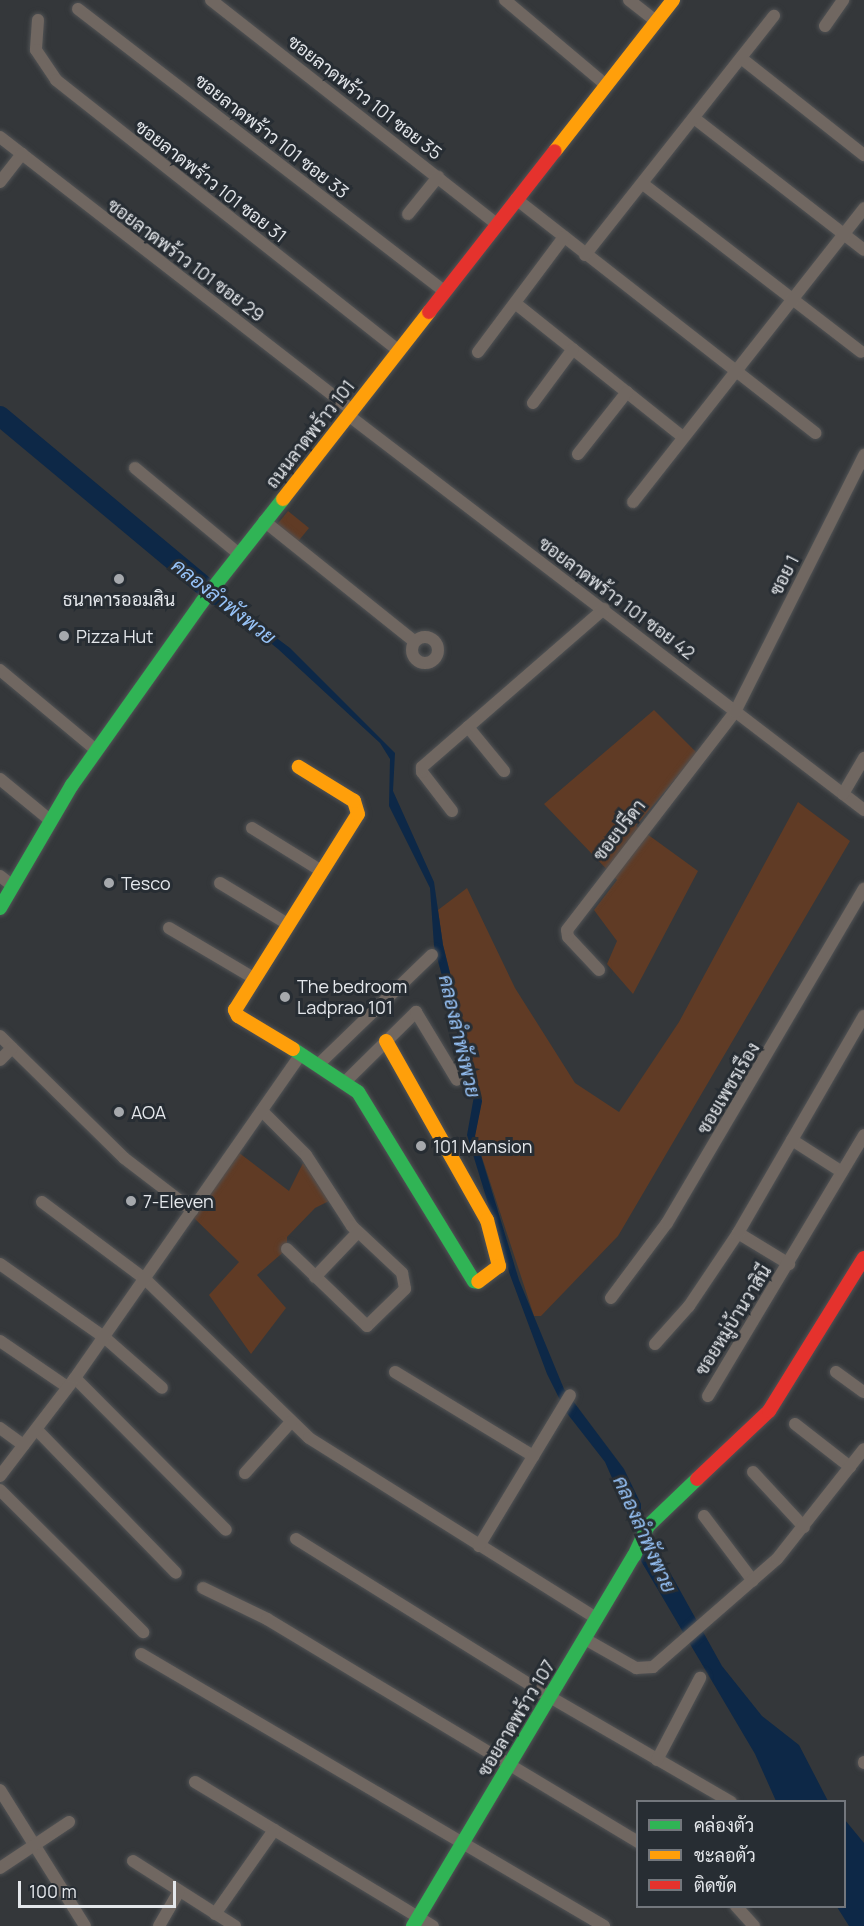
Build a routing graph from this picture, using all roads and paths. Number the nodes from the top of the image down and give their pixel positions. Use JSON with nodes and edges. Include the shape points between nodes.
{"nodes":[{"id":1,"x":211,"y":0,"type":"edge"},
{"id":2,"x":505,"y":0,"type":"edge"},
{"id":3,"x":629,"y":0,"type":"edge"},
{"id":4,"x":673,"y":0,"type":"edge"},
{"id":5,"x":843,"y":0,"type":"edge"},
{"id":6,"x":78,"y":9,"type":"dead end"},
{"id":7,"x":774,"y":16,"type":"dead end"},
{"id":8,"x":38,"y":20,"type":"dead end"},
{"id":9,"x":656,"y":21,"type":"junction"},
{"id":10,"x":825,"y":26,"type":"dead end"},
{"id":11,"x":741,"y":58,"type":"junction"},
{"id":12,"x":606,"y":85,"type":"junction"},
{"id":13,"x":694,"y":118,"type":"junction"},
{"id":14,"x":0,"y":137,"type":"edge"},
{"id":15,"x":21,"y":154,"type":"junction"},
{"id":16,"x":864,"y":155,"type":"edge"},
{"id":17,"x":438,"y":177,"type":"junction"},
{"id":18,"x":0,"y":182,"type":"edge"},
{"id":19,"x":643,"y":184,"type":"junction"},
{"id":20,"x":516,"y":199,"type":"junction"},
{"id":21,"x":864,"y":208,"type":"edge"},
{"id":22,"x":408,"y":214,"type":"dead end"},
{"id":23,"x":497,"y":224,"type":"junction"},
{"id":24,"x":844,"y":234,"type":"junction"},
{"id":25,"x":564,"y":237,"type":"junction"},
{"id":26,"x":864,"y":250,"type":"edge"},
{"id":27,"x":585,"y":255,"type":"junction"},
{"id":28,"x":444,"y":291,"type":"junction"},
{"id":29,"x":792,"y":300,"type":"junction"},
{"id":30,"x":515,"y":303,"type":"junction"},
{"id":31,"x":573,"y":349,"type":"junction"},
{"id":32,"x":398,"y":350,"type":"junction"},
{"id":33,"x":478,"y":352,"type":"dead end"},
{"id":34,"x":861,"y":352,"type":"dead end"},
{"id":35,"x":733,"y":370,"type":"junction"},
{"id":36,"x":627,"y":392,"type":"junction"},
{"id":37,"x":532,"y":403,"type":"dead end"},
{"id":38,"x":350,"y":412,"type":"junction"},
{"id":39,"x":816,"y":432,"type":"dead end"},
{"id":40,"x":683,"y":437,"type":"junction"},
{"id":41,"x":578,"y":454,"type":"dead end"},
{"id":42,"x":864,"y":455,"type":"edge"},
{"id":43,"x":135,"y":468,"type":"dead end"},
{"id":44,"x":633,"y":502,"type":"dead end"},
{"id":45,"x":264,"y":522,"type":"junction"},
{"id":46,"x":239,"y":554,"type":"junction"},
{"id":47,"x":604,"y":609,"type":"junction"},
{"id":48,"x":414,"y":641,"type":"dead end"},
{"id":49,"x":0,"y":670,"type":"edge"},
{"id":50,"x":735,"y":712,"type":"junction"},
{"id":51,"x":468,"y":727,"type":"junction"},
{"id":52,"x":96,"y":750,"type":"junction"},
{"id":53,"x":864,"y":758,"type":"edge"},
{"id":54,"x":299,"y":767,"type":"dead end"},
{"id":55,"x":504,"y":771,"type":"dead end"},
{"id":56,"x":0,"y":779,"type":"edge"},
{"id":57,"x":843,"y":794,"type":"junction"},
{"id":58,"x":864,"y":810,"type":"edge"},
{"id":59,"x":452,"y":811,"type":"dead end"},
{"id":60,"x":51,"y":821,"type":"junction"},
{"id":61,"x":252,"y":828,"type":"dead end"},
{"id":62,"x":320,"y":870,"type":"junction"},
{"id":63,"x":0,"y":876,"type":"edge"},
{"id":64,"x":220,"y":883,"type":"dead end"},
{"id":65,"x":13,"y":886,"type":"junction"},
{"id":66,"x":864,"y":889,"type":"edge"},
{"id":67,"x":0,"y":908,"type":"edge"},
{"id":68,"x":286,"y":923,"type":"junction"},
{"id":69,"x":169,"y":928,"type":"dead end"},
{"id":70,"x":432,"y":955,"type":"dead end"},
{"id":71,"x":599,"y":970,"type":"dead end"},
{"id":72,"x":252,"y":977,"type":"junction"},
{"id":73,"x":864,"y":1016,"type":"edge"},
{"id":74,"x":0,"y":1036,"type":"edge"},
{"id":75,"x":386,"y":1041,"type":"junction"},
{"id":76,"x":12,"y":1048,"type":"junction"},
{"id":77,"x":301,"y":1054,"type":"junction"},
{"id":78,"x":0,"y":1060,"type":"edge"},
{"id":79,"x":319,"y":1064,"type":"junction"},
{"id":80,"x":458,"y":1080,"type":"dead end"},
{"id":81,"x":345,"y":1082,"type":"junction"},
{"id":82,"x":262,"y":1111,"type":"junction"},
{"id":83,"x":864,"y":1135,"type":"edge"},
{"id":84,"x":792,"y":1140,"type":"junction"},
{"id":85,"x":842,"y":1172,"type":"junction"},
{"id":86,"x":42,"y":1202,"type":"dead end"},
{"id":87,"x":192,"y":1210,"type":"junction"},
{"id":88,"x":358,"y":1232,"type":"junction"},
{"id":89,"x":738,"y":1233,"type":"junction"},
{"id":90,"x":286,"y":1249,"type":"dead end"},
{"id":91,"x":864,"y":1258,"type":"edge"},
{"id":92,"x":789,"y":1263,"type":"junction"},
{"id":93,"x":0,"y":1264,"type":"edge"},
{"id":94,"x":315,"y":1277,"type":"junction"},
{"id":95,"x":145,"y":1279,"type":"junction"},
{"id":96,"x":611,"y":1298,"type":"dead end"},
{"id":97,"x":104,"y":1336,"type":"junction"},
{"id":98,"x":0,"y":1341,"type":"edge"},
{"id":99,"x":655,"y":1344,"type":"dead end"},
{"id":100,"x":394,"y":1372,"type":"dead end"},
{"id":101,"x":836,"y":1372,"type":"dead end"},
{"id":102,"x":71,"y":1382,"type":"junction"},
{"id":103,"x":162,"y":1388,"type":"dead end"},
{"id":104,"x":864,"y":1392,"type":"edge"},
{"id":105,"x":570,"y":1395,"type":"dead end"},
{"id":106,"x":708,"y":1396,"type":"dead end"},
{"id":107,"x":291,"y":1422,"type":"junction"},
{"id":108,"x":795,"y":1424,"type":"dead end"},
{"id":109,"x":0,"y":1428,"type":"edge"},
{"id":110,"x":37,"y":1430,"type":"junction"},
{"id":111,"x":23,"y":1445,"type":"junction"},
{"id":112,"x":864,"y":1449,"type":"edge"},
{"id":113,"x":533,"y":1456,"type":"junction"},
{"id":114,"x":850,"y":1467,"type":"junction"},
{"id":115,"x":753,"y":1472,"type":"dead end"},
{"id":116,"x":245,"y":1473,"type":"dead end"},
{"id":117,"x":0,"y":1476,"type":"edge"},
{"id":118,"x":0,"y":1490,"type":"edge"},
{"id":119,"x":704,"y":1516,"type":"dead end"},
{"id":120,"x":804,"y":1527,"type":"junction"},
{"id":121,"x":226,"y":1530,"type":"dead end"},
{"id":122,"x":296,"y":1539,"type":"dead end"},
{"id":123,"x":479,"y":1546,"type":"junction"},
{"id":124,"x":176,"y":1573,"type":"dead end"},
{"id":125,"x":749,"y":1585,"type":"junction"},
{"id":126,"x":203,"y":1588,"type":"dead end"},
{"id":127,"x":597,"y":1618,"type":"junction"},
{"id":128,"x":143,"y":1632,"type":"dead end"},
{"id":129,"x":585,"y":1639,"type":"junction"},
{"id":130,"x":141,"y":1654,"type":"dead end"},
{"id":131,"x":700,"y":1678,"type":"dead end"},
{"id":132,"x":550,"y":1697,"type":"junction"},
{"id":133,"x":657,"y":1760,"type":"junction"},
{"id":134,"x":510,"y":1764,"type":"junction"},
{"id":135,"x":195,"y":1782,"type":"dead end"},
{"id":136,"x":0,"y":1790,"type":"edge"},
{"id":137,"x":727,"y":1800,"type":"edge"},
{"id":138,"x":69,"y":1822,"type":"dead end"},
{"id":139,"x":274,"y":1830,"type":"junction"},
{"id":140,"x":636,"y":1841,"type":"edge"},
{"id":141,"x":464,"y":1842,"type":"junction"},
{"id":142,"x":34,"y":1845,"type":"junction"},
{"id":143,"x":134,"y":1861,"type":"dead end"},
{"id":144,"x":0,"y":1868,"type":"edge"},
{"id":145,"x":179,"y":1893,"type":"junction"},
{"id":146,"x":738,"y":1908,"type":"edge"},
{"id":147,"x":215,"y":1914,"type":"junction"},
{"id":148,"x":416,"y":1922,"type":"edge"},
{"id":149,"x":85,"y":1926,"type":"edge"},
{"id":150,"x":159,"y":1926,"type":"edge"},
{"id":151,"x":235,"y":1926,"type":"edge"},
{"id":152,"x":433,"y":1926,"type":"edge"},
{"id":153,"x":604,"y":1926,"type":"edge"},
{"id":154,"x":754,"y":1926,"type":"edge"}],
"edges":[{"from":1,"to":17,"type":"street","name":"ซอยลาดพร้าว 101 ซอย 35"},
{"from":2,"to":12,"type":"street"},
{"from":3,"to":9,"type":"street"},
{"from":4,"to":9,"type":"street","name":"ถนนลาดพร้าว 101"},
{"from":5,"to":10,"type":"street"},
{"from":6,"to":28,"type":"street","name":"ซอยลาดพร้าว 101 ซอย 33"},
{"from":7,"to":11,"type":"street"},
{"from":8,"to":32,"type":"street","name":"ซอยลาดพร้าว 101 ซอย 31","via":[[36,50],[56,80]]},
{"from":9,"to":12,"type":"street","name":"ถนนลาดพร้าว 101"},
{"from":11,"to":13,"type":"street"},
{"from":11,"to":16,"type":"street"},
{"from":12,"to":20,"type":"street","name":"ถนนลาดพร้าว 101"},
{"from":13,"to":19,"type":"street"},
{"from":13,"to":24,"type":"street"},
{"from":14,"to":15,"type":"street","name":"ซอยลาดพร้าว 101 ซอย 29"},
{"from":15,"to":18,"type":"street"},
{"from":15,"to":38,"type":"street","name":"ซอยลาดพร้าว 101 ซอย 29"},
{"from":17,"to":22,"type":"street"},
{"from":17,"to":23,"type":"street","name":"ซอยลาดพร้าว 101 ซอย 35"},
{"from":19,"to":27,"type":"street"},
{"from":19,"to":29,"type":"street"},
{"from":20,"to":23,"type":"street","name":"ถนนลาดพร้าว 101"},
{"from":20,"to":25,"type":"street"},
{"from":21,"to":24,"type":"street"},
{"from":23,"to":28,"type":"street","name":"ถนนลาดพร้าว 101"},
{"from":24,"to":26,"type":"street"},
{"from":24,"to":29,"type":"street"},
{"from":25,"to":27,"type":"street"},
{"from":25,"to":30,"type":"street"},
{"from":27,"to":35,"type":"street"},
{"from":28,"to":32,"type":"street","name":"ถนนลาดพร้าว 101"},
{"from":29,"to":34,"type":"street"},
{"from":29,"to":35,"type":"street"},
{"from":30,"to":31,"type":"street"},
{"from":30,"to":33,"type":"street"},
{"from":31,"to":36,"type":"street"},
{"from":31,"to":37,"type":"street"},
{"from":32,"to":38,"type":"street","name":"ถนนลาดพร้าว 101"},
{"from":35,"to":39,"type":"street"},
{"from":35,"to":40,"type":"street"},
{"from":36,"to":40,"type":"street"},
{"from":36,"to":41,"type":"street"},
{"from":38,"to":45,"type":"street","name":"ถนนลาดพร้าว 101"},
{"from":38,"to":47,"type":"street","name":"ซอยลาดพร้าว 101 ซอย 42"},
{"from":40,"to":44,"type":"street"},
{"from":42,"to":50,"type":"street","name":"ซอย 1"},
{"from":43,"to":46,"type":"street"},
{"from":45,"to":46,"type":"street","name":"ถนนลาดพร้าว 101"},
{"from":45,"to":48,"type":"street"},
{"from":46,"to":52,"type":"street","name":"ถนนลาดพร้าว 101"},
{"from":47,"to":50,"type":"street","name":"ซอยลาดพร้าว 101 ซอย 42"},
{"from":47,"to":51,"type":"street"},
{"from":49,"to":52,"type":"street"},
{"from":50,"to":57,"type":"street","name":"ซอยลาดพร้าว 101 ซอย 42"},
{"from":50,"to":71,"type":"street","name":"ซอยปรีดา","via":[[567,930],[568,938]]},
{"from":51,"to":55,"type":"street"},
{"from":51,"to":59,"type":"street","via":[[421,769]]},
{"from":52,"to":60,"type":"street","name":"ถนนลาดพร้าว 101"},
{"from":53,"to":57,"type":"street"},
{"from":54,"to":62,"type":"street","via":[[354,801],[357,807],[358,814]]},
{"from":56,"to":60,"type":"street"},
{"from":57,"to":58,"type":"street","name":"ซอยลาดพร้าว 101 ซอย 42"},
{"from":60,"to":65,"type":"street","name":"ถนนลาดพร้าว 101"},
{"from":61,"to":62,"type":"street"},
{"from":62,"to":68,"type":"street"},
{"from":63,"to":65,"type":"street"},
{"from":64,"to":68,"type":"street"},
{"from":65,"to":67,"type":"street","name":"ถนนลาดพร้าว 101"},
{"from":66,"to":96,"type":"street","name":"ซอยเพชรเรือง","via":[[667,1223]]},
{"from":68,"to":72,"type":"street"},
{"from":69,"to":72,"type":"street"},
{"from":70,"to":79,"type":"street"},
{"from":72,"to":77,"type":"street","via":[[236,1003],[238,1016]]},
{"from":73,"to":84,"type":"street"},
{"from":74,"to":76,"type":"street"},
{"from":75,"to":80,"type":"street","via":[[416,1012]]},
{"from":75,"to":81,"type":"street"},
{"from":75,"to":81,"type":"street","via":[[487,1220],[499,1266],[495,1273],[480,1282],[474,1281],[358,1092]]},
{"from":76,"to":78,"type":"street"},
{"from":76,"to":87,"type":"street","via":[[124,1158]]},
{"from":77,"to":79,"type":"street"},
{"from":77,"to":82,"type":"street"},
{"from":79,"to":81,"type":"street"},
{"from":82,"to":87,"type":"street"},
{"from":82,"to":88,"type":"street","via":[[306,1155]]},
{"from":83,"to":85,"type":"street","name":"ซอยหมู่บ้านวาสินี"},
{"from":84,"to":85,"type":"street"},
{"from":84,"to":89,"type":"street"},
{"from":85,"to":92,"type":"street","name":"ซอยหมู่บ้านวาสินี"},
{"from":86,"to":95,"type":"street"},
{"from":87,"to":95,"type":"street"},
{"from":88,"to":94,"type":"street"},
{"from":88,"to":94,"type":"street","via":[[402,1273],[405,1289],[367,1326]]},
{"from":89,"to":92,"type":"street","name":"ซอยหมู่บ้านวาสินี"},
{"from":89,"to":99,"type":"street","via":[[689,1306]]},
{"from":90,"to":94,"type":"street"},
{"from":91,"to":127,"type":"street","name":"ซอยลาดพร้าว 107","via":[[769,1411],[648,1526]]},
{"from":92,"to":106,"type":"street","name":"ซอยหมู่บ้านวาสินี"},
{"from":93,"to":97,"type":"street"},
{"from":95,"to":97,"type":"street"},
{"from":95,"to":107,"type":"street"},
{"from":97,"to":102,"type":"street"},
{"from":97,"to":103,"type":"street"},
{"from":98,"to":102,"type":"street"},
{"from":100,"to":113,"type":"street"},
{"from":101,"to":104,"type":"street"},
{"from":102,"to":110,"type":"street"},
{"from":102,"to":121,"type":"street"},
{"from":105,"to":113,"type":"street"},
{"from":107,"to":116,"type":"street"},
{"from":107,"to":123,"type":"street"},
{"from":108,"to":114,"type":"street"},
{"from":109,"to":111,"type":"street"},
{"from":110,"to":111,"type":"street"},
{"from":110,"to":124,"type":"street"},
{"from":111,"to":117,"type":"street"},
{"from":112,"to":114,"type":"street"},
{"from":113,"to":123,"type":"street"},
{"from":114,"to":120,"type":"street"},
{"from":115,"to":120,"type":"street"},
{"from":118,"to":128,"type":"street"},
{"from":119,"to":125,"type":"street"},
{"from":120,"to":125,"type":"street"},
{"from":122,"to":132,"type":"street"},
{"from":123,"to":127,"type":"street"},
{"from":125,"to":129,"type":"street","via":[[648,1670],[639,1669]]},
{"from":126,"to":134,"type":"street","via":[[267,1619]]},
{"from":127,"to":129,"type":"street","name":"ซอยลาดพร้าว 107"},
{"from":129,"to":132,"type":"street","name":"ซอยลาดพร้าว 107"},
{"from":130,"to":141,"type":"street"},
{"from":131,"to":133,"type":"street"},
{"from":132,"to":133,"type":"street"},
{"from":132,"to":134,"type":"street","name":"ซอยลาดพร้าว 107"},
{"from":133,"to":137,"type":"street"},
{"from":134,"to":140,"type":"street"},
{"from":134,"to":141,"type":"street","name":"ซอยลาดพร้าว 107"},
{"from":135,"to":139,"type":"street"},
{"from":136,"to":142,"type":"street"},
{"from":138,"to":142,"type":"street"},
{"from":139,"to":147,"type":"street"},
{"from":139,"to":148,"type":"street"},
{"from":141,"to":148,"type":"street","name":"ซอยลาดพร้าว 107"},
{"from":141,"to":153,"type":"street"},
{"from":142,"to":144,"type":"street"},
{"from":142,"to":149,"type":"street"},
{"from":143,"to":145,"type":"street"},
{"from":145,"to":147,"type":"street"},
{"from":145,"to":150,"type":"street"},
{"from":146,"to":154,"type":"street"},
{"from":147,"to":151,"type":"street"},
{"from":148,"to":152,"type":"street"}]}
